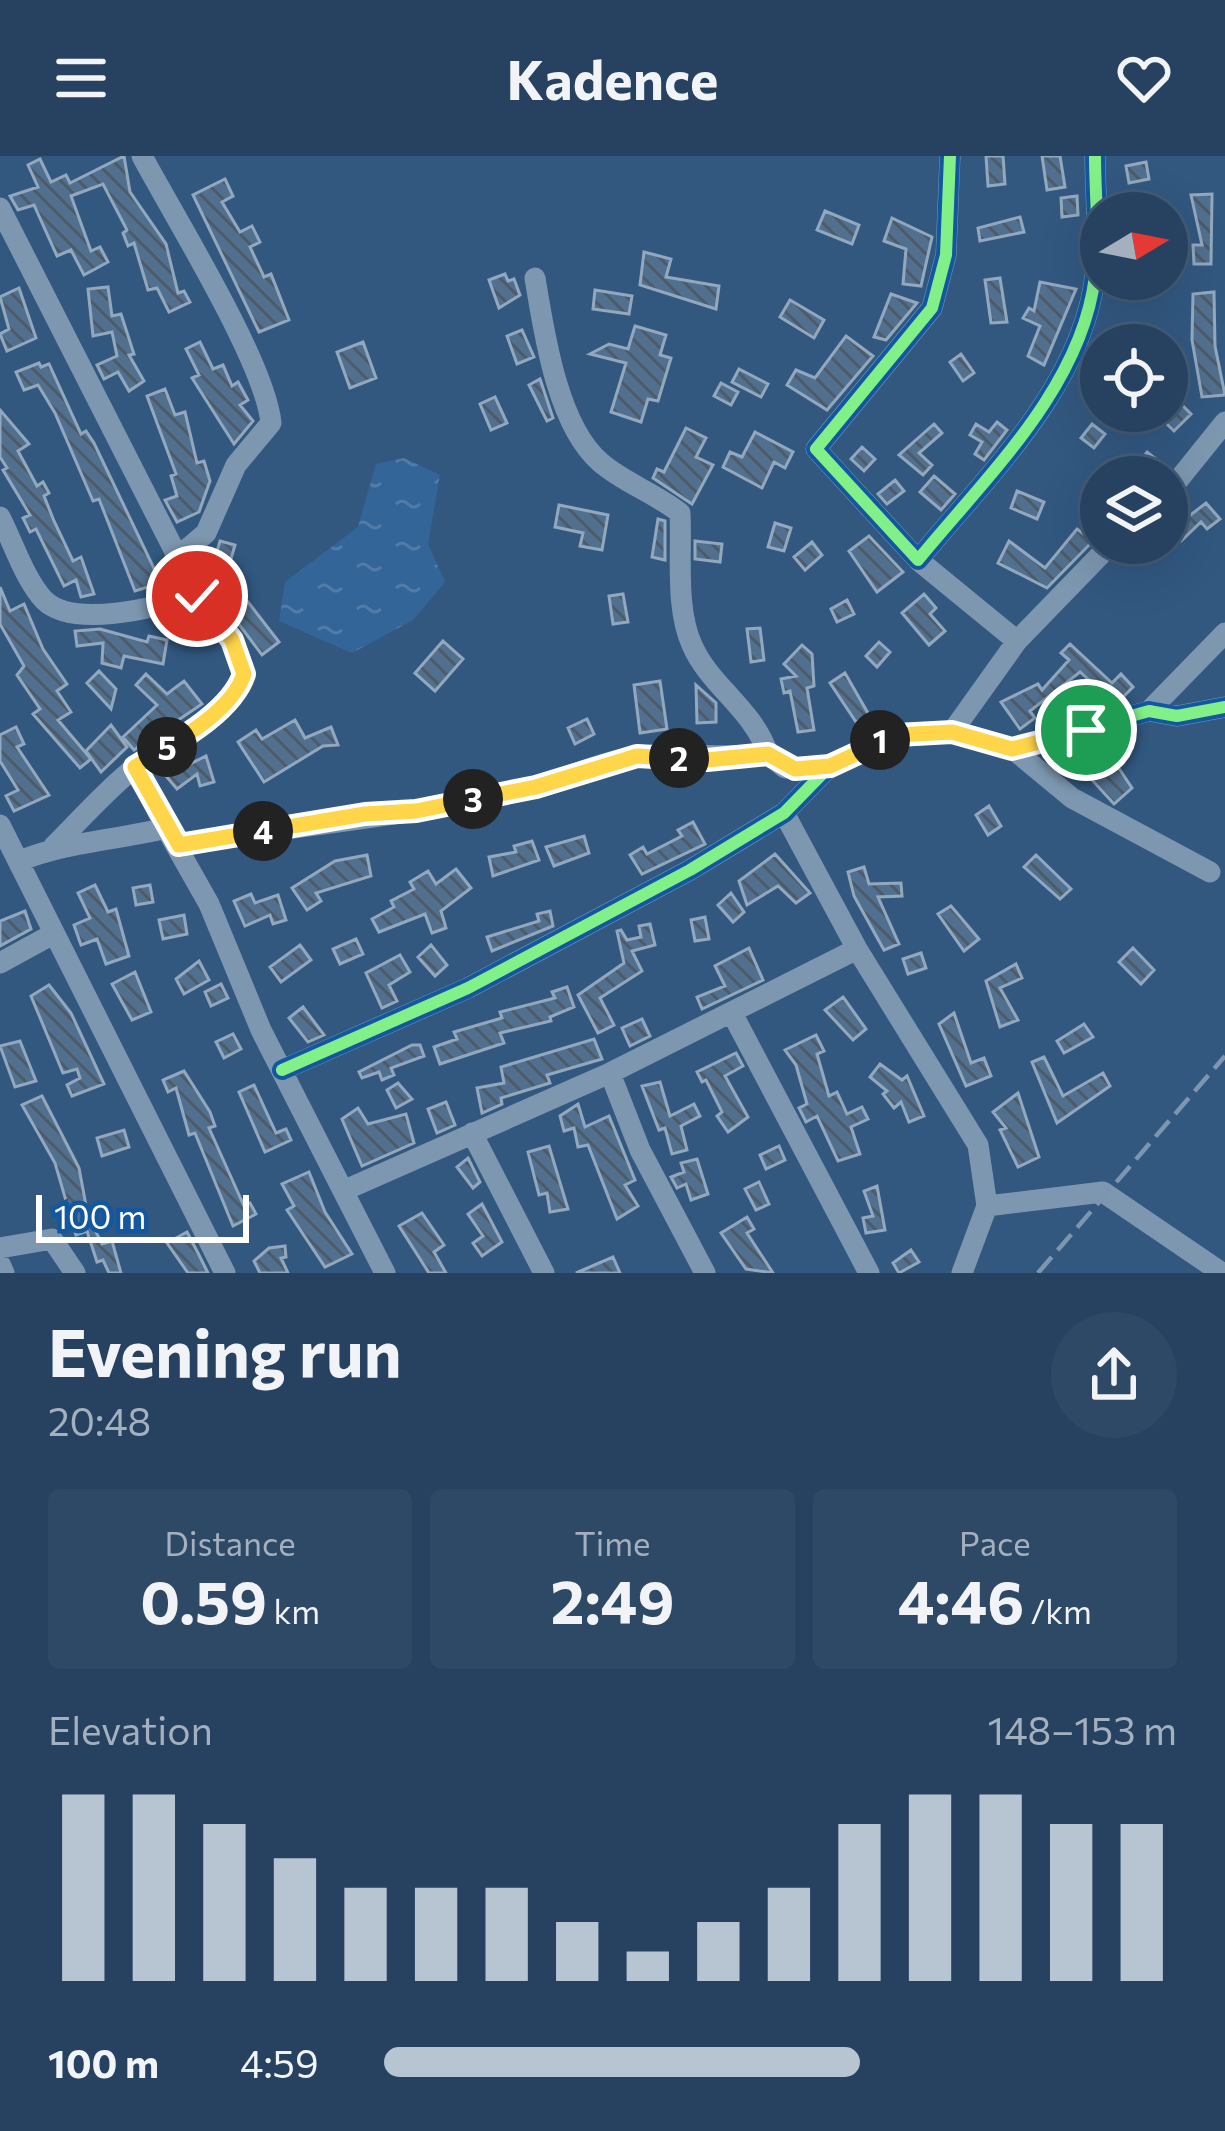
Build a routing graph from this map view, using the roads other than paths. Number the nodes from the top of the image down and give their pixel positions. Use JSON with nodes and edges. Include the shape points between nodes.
{"nodes":[{"id":1,"x":142,"y":156,"type":"edge"},
{"id":2,"x":950,"y":156,"type":"edge"},
{"id":3,"x":1096,"y":156,"type":"edge"},
{"id":4,"x":0,"y":208,"type":"edge"},
{"id":5,"x":536,"y":278,"type":"dead end"},
{"id":6,"x":1225,"y":422,"type":"edge"},
{"id":7,"x":1188,"y":472,"type":"edge"},
{"id":8,"x":0,"y":517,"type":"edge"},
{"id":9,"x":179,"y":556,"type":"junction"},
{"id":10,"x":918,"y":560,"type":"junction"},
{"id":11,"x":1091,"y":564,"type":"edge"},
{"id":12,"x":197,"y":596,"type":"junction"},
{"id":13,"x":1225,"y":633,"type":"edge"},
{"id":14,"x":1017,"y":640,"type":"junction"},
{"id":15,"x":1225,"y":707,"type":"edge"},
{"id":16,"x":1149,"y":711,"type":"junction"},
{"id":17,"x":952,"y":732,"type":"junction"},
{"id":18,"x":1012,"y":749,"type":"junction"},
{"id":19,"x":768,"y":754,"type":"junction"},
{"id":20,"x":830,"y":766,"type":"junction"},
{"id":21,"x":135,"y":767,"type":"junction"},
{"id":22,"x":784,"y":813,"type":"junction"},
{"id":23,"x":0,"y":825,"type":"edge"},
{"id":24,"x":173,"y":837,"type":"junction"},
{"id":25,"x":53,"y":847,"type":"junction"},
{"id":26,"x":20,"y":861,"type":"junction"},
{"id":27,"x":1210,"y":872,"type":"dead end"},
{"id":28,"x":53,"y":934,"type":"junction"},
{"id":29,"x":857,"y":949,"type":"junction"},
{"id":30,"x":0,"y":963,"type":"edge"},
{"id":31,"x":733,"y":1015,"type":"junction"},
{"id":32,"x":282,"y":1070,"type":"junction"},
{"id":33,"x":610,"y":1073,"type":"junction"},
{"id":34,"x":472,"y":1133,"type":"junction"},
{"id":35,"x":345,"y":1190,"type":"junction"},
{"id":36,"x":986,"y":1206,"type":"junction"},
{"id":37,"x":0,"y":1248,"type":"edge"},
{"id":38,"x":0,"y":1264,"type":"edge"},
{"id":39,"x":4,"y":1273,"type":"edge"},
{"id":40,"x":74,"y":1273,"type":"edge"},
{"id":41,"x":225,"y":1273,"type":"edge"},
{"id":42,"x":385,"y":1273,"type":"edge"},
{"id":43,"x":544,"y":1273,"type":"edge"},
{"id":44,"x":705,"y":1273,"type":"edge"},
{"id":45,"x":869,"y":1273,"type":"edge"},
{"id":46,"x":962,"y":1273,"type":"edge"},
{"id":47,"x":1222,"y":1273,"type":"edge"}],
"edges":[{"from":1,"to":9,"type":"street","via":[[269,402],[271,423],[236,465],[206,533]]},
{"from":2,"to":10,"type":"street","via":[[946,255],[932,308],[817,449]]},
{"from":3,"to":10,"type":"street","via":[[1095,275],[1081,338],[1022,433]]},
{"from":4,"to":9,"type":"street"},
{"from":5,"to":19,"type":"street","via":[[550,368],[564,403],[590,453],[680,513],[684,625]]},
{"from":6,"to":7,"type":"street"},
{"from":8,"to":12,"type":"street","via":[[43,599],[61,610],[153,609]]},
{"from":9,"to":12,"type":"street"},
{"from":10,"to":14,"type":"street"},
{"from":11,"to":14,"type":"street"},
{"from":12,"to":21,"type":"street","via":[[232,640],[243,678],[187,734]]},
{"from":13,"to":16,"type":"street"},
{"from":14,"to":17,"type":"street"},
{"from":15,"to":16,"type":"street","via":[[1192,716]]},
{"from":16,"to":18,"type":"street"},
{"from":17,"to":18,"type":"street"},
{"from":17,"to":20,"type":"street","via":[[884,738]]},
{"from":18,"to":27,"type":"street","via":[[1072,798]]},
{"from":19,"to":20,"type":"street","via":[[785,768]]},
{"from":19,"to":24,"type":"street","via":[[637,756],[416,811]]},
{"from":20,"to":22,"type":"street"},
{"from":21,"to":24,"type":"street"},
{"from":21,"to":25,"type":"street"},
{"from":22,"to":29,"type":"street"},
{"from":22,"to":32,"type":"street","via":[[468,988]]},
{"from":23,"to":26,"type":"street"},
{"from":24,"to":25,"type":"street"},
{"from":24,"to":32,"type":"street"},
{"from":25,"to":26,"type":"street"},
{"from":26,"to":28,"type":"street"},
{"from":28,"to":30,"type":"street"},
{"from":28,"to":41,"type":"street"},
{"from":29,"to":31,"type":"street"},
{"from":29,"to":36,"type":"street","via":[[978,1145]]},
{"from":31,"to":33,"type":"street"},
{"from":31,"to":45,"type":"street"},
{"from":32,"to":35,"type":"street"},
{"from":33,"to":34,"type":"street"},
{"from":33,"to":44,"type":"street"},
{"from":34,"to":35,"type":"street"},
{"from":34,"to":43,"type":"street"},
{"from":35,"to":42,"type":"street"},
{"from":36,"to":46,"type":"street"},
{"from":36,"to":47,"type":"street","via":[[1103,1192]]},
{"from":37,"to":40,"type":"street","via":[[52,1239]]},
{"from":38,"to":39,"type":"street"}]}
